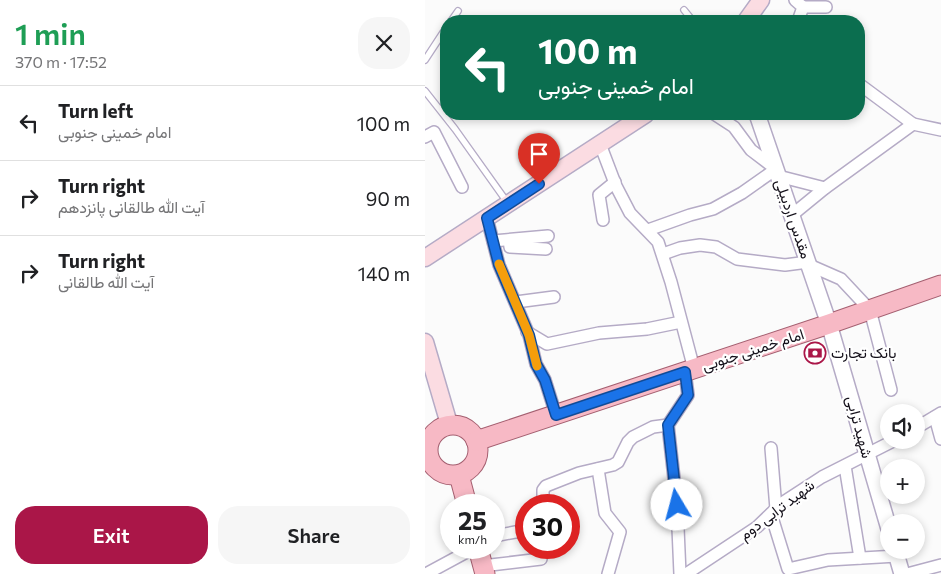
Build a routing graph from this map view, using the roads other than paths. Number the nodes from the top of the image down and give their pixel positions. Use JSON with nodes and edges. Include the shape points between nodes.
{"nodes":[{"id":1,"x":761,"y":0,"type":"edge"},
{"id":2,"x":799,"y":3,"type":"edge"},
{"id":3,"x":826,"y":8,"type":"dead end"},
{"id":4,"x":684,"y":10,"type":"dead end"},
{"id":5,"x":458,"y":11,"type":"dead end"},
{"id":6,"x":455,"y":15,"type":"edge"},
{"id":7,"x":688,"y":15,"type":"edge"},
{"id":8,"x":750,"y":15,"type":"edge"},
{"id":9,"x":440,"y":37,"type":"edge"},
{"id":10,"x":425,"y":60,"type":"edge"},
{"id":11,"x":865,"y":88,"type":"edge"},
{"id":12,"x":425,"y":91,"type":"edge"},
{"id":13,"x":440,"y":110,"type":"edge"},
{"id":14,"x":448,"y":120,"type":"edge"},
{"id":15,"x":637,"y":120,"type":"edge"},
{"id":16,"x":723,"y":120,"type":"edge"},
{"id":17,"x":759,"y":120,"type":"edge"},
{"id":18,"x":913,"y":124,"type":"junction"},
{"id":19,"x":941,"y":130,"type":"edge"},
{"id":20,"x":425,"y":137,"type":"edge"},
{"id":21,"x":599,"y":144,"type":"junction"},
{"id":22,"x":777,"y":172,"type":"junction"},
{"id":23,"x":615,"y":182,"type":"junction"},
{"id":24,"x":462,"y":187,"type":"dead end"},
{"id":25,"x":825,"y":188,"type":"junction"},
{"id":26,"x":508,"y":204,"type":"junction"},
{"id":27,"x":792,"y":215,"type":"junction"},
{"id":28,"x":487,"y":218,"type":"junction"},
{"id":29,"x":603,"y":220,"type":"dead end"},
{"id":30,"x":648,"y":230,"type":"junction"},
{"id":31,"x":548,"y":236,"type":"dead end"},
{"id":32,"x":509,"y":240,"type":"junction"},
{"id":33,"x":493,"y":241,"type":"junction"},
{"id":34,"x":546,"y":249,"type":"dead end"},
{"id":35,"x":663,"y":254,"type":"junction"},
{"id":36,"x":425,"y":258,"type":"edge"},
{"id":37,"x":808,"y":263,"type":"junction"},
{"id":38,"x":941,"y":285,"type":"edge"},
{"id":39,"x":554,"y":297,"type":"dead end"},
{"id":40,"x":516,"y":302,"type":"junction"},
{"id":41,"x":870,"y":310,"type":"junction"},
{"id":42,"x":681,"y":322,"type":"junction"},
{"id":43,"x":829,"y":324,"type":"junction"},
{"id":44,"x":527,"y":332,"type":"junction"},
{"id":45,"x":425,"y":342,"type":"edge"},
{"id":46,"x":689,"y":370,"type":"junction"},
{"id":47,"x":891,"y":390,"type":"dead end"},
{"id":48,"x":556,"y":415,"type":"junction"},
{"id":49,"x":938,"y":415,"type":"edge"},
{"id":50,"x":925,"y":423,"type":"edge"},
{"id":51,"x":449,"y":424,"type":"junction"},
{"id":52,"x":668,"y":425,"type":"junction"},
{"id":53,"x":941,"y":438,"type":"edge"},
{"id":54,"x":477,"y":441,"type":"junction"},
{"id":55,"x":771,"y":448,"type":"dead end"},
{"id":56,"x":880,"y":449,"type":"edge"},
{"id":57,"x":867,"y":456,"type":"junction"},
{"id":58,"x":428,"y":463,"type":"edge"},
{"id":59,"x":845,"y":466,"type":"junction"},
{"id":60,"x":598,"y":469,"type":"junction"},
{"id":61,"x":459,"y":474,"type":"junction"},
{"id":62,"x":464,"y":494,"type":"edge"},
{"id":63,"x":543,"y":494,"type":"edge"},
{"id":64,"x":774,"y":512,"type":"junction"},
{"id":65,"x":884,"y":514,"type":"edge"},
{"id":66,"x":880,"y":555,"type":"edge"},
{"id":67,"x":861,"y":558,"type":"junction"},
{"id":68,"x":453,"y":559,"type":"edge"},
{"id":69,"x":541,"y":559,"type":"dead end"},
{"id":70,"x":898,"y":559,"type":"edge"},
{"id":71,"x":482,"y":562,"type":"edge"},
{"id":72,"x":941,"y":565,"type":"edge"},
{"id":73,"x":687,"y":573,"type":"edge"},
{"id":74,"x":426,"y":574,"type":"edge"},
{"id":75,"x":608,"y":574,"type":"edge"},
{"id":76,"x":902,"y":574,"type":"edge"},
{"id":77,"x":907,"y":574,"type":"edge"}],
"edges":[{"from":1,"to":8,"type":"main road"},
{"from":2,"to":3,"type":"street"},
{"from":4,"to":7,"type":"lane"},
{"from":5,"to":6,"type":"lane"},
{"from":9,"to":10,"type":"lane"},
{"from":11,"to":18,"type":"street"},
{"from":12,"to":13,"type":"lane"},
{"from":14,"to":26,"type":"lane"},
{"from":15,"to":21,"type":"main road"},
{"from":16,"to":22,"type":"street"},
{"from":17,"to":22,"type":"street","name":"مقدس اردبیلی"},
{"from":18,"to":19,"type":"street"},
{"from":18,"to":25,"type":"street"},
{"from":20,"to":24,"type":"street","via":[[434,132]]},
{"from":21,"to":23,"type":"street"},
{"from":21,"to":26,"type":"main road"},
{"from":22,"to":25,"type":"street"},
{"from":22,"to":27,"type":"street","name":"مقدس اردبیلی"},
{"from":22,"to":30,"type":"street","via":[[713,209]]},
{"from":23,"to":29,"type":"street","via":[[599,196]]},
{"from":23,"to":30,"type":"street","via":[[630,213]]},
{"from":25,"to":27,"type":"street"},
{"from":26,"to":28,"type":"main road"},
{"from":27,"to":37,"type":"street","name":"مقدس اردبیلی"},
{"from":28,"to":33,"type":"street"},
{"from":28,"to":36,"type":"main road"},
{"from":30,"to":35,"type":"street"},
{"from":31,"to":32,"type":"street"},
{"from":32,"to":33,"type":"street"},
{"from":32,"to":34,"type":"street","via":[[510,246]]},
{"from":33,"to":40,"type":"street","via":[[499,265]]},
{"from":35,"to":37,"type":"street","via":[[701,245],[715,246],[737,259],[785,265]]},
{"from":35,"to":42,"type":"street"},
{"from":37,"to":41,"type":"street","via":[[841,279]]},
{"from":37,"to":43,"type":"street","name":"مقدس اردبیلی"},
{"from":38,"to":41,"type":"main road","name":"امام خمینی جنوبی"},
{"from":39,"to":40,"type":"street"},
{"from":40,"to":44,"type":"street"},
{"from":41,"to":43,"type":"main road","name":"امام خمینی جنوبی"},
{"from":41,"to":47,"type":"street"},
{"from":42,"to":44,"type":"street","via":[[547,344]]},
{"from":42,"to":46,"type":"street"},
{"from":43,"to":46,"type":"main road","name":"امام خمینی جنوبی"},
{"from":43,"to":57,"type":"street","name":"شهید ترابی"},
{"from":44,"to":48,"type":"street"},
{"from":45,"to":51,"type":"main road"},
{"from":46,"to":48,"type":"main road","name":"امام خمینی جنوبی"},
{"from":46,"to":52,"type":"street","via":[[688,395]]},
{"from":48,"to":54,"type":"main road","name":"امام خمینی جنوبی"},
{"from":49,"to":50,"type":"street"},
{"from":49,"to":53,"type":"street"},
{"from":51,"to":54,"type":"main road","via":[[466,428]]},
{"from":51,"to":58,"type":"main road","via":[[429,438]]},
{"from":52,"to":60,"type":"street","via":[[653,427],[633,437],[618,462]]},
{"from":52,"to":73,"type":"street"},
{"from":54,"to":61,"type":"main road","via":[[477,458],[467,471]]},
{"from":55,"to":64,"type":"street"},
{"from":56,"to":57,"type":"street","name":"شهید ترابی دوم"},
{"from":57,"to":59,"type":"street","name":"شهید ترابی دوم"},
{"from":57,"to":65,"type":"street","name":"شهید ترابی"},
{"from":58,"to":61,"type":"main road","via":[[443,473]]},
{"from":59,"to":64,"type":"street","name":"شهید ترابی دوم","via":[[822,477]]},
{"from":59,"to":67,"type":"street"},
{"from":60,"to":63,"type":"street","via":[[546,486]]},
{"from":60,"to":75,"type":"street","via":[[605,514],[621,532]]},
{"from":61,"to":62,"type":"main road"},
{"from":64,"to":67,"type":"street","via":[[788,569],[828,560]]},
{"from":64,"to":73,"type":"street","name":"شهید ترابی دوم","via":[[757,527]]},
{"from":66,"to":67,"type":"street"},
{"from":68,"to":74,"type":"street"},
{"from":69,"to":71,"type":"street"},
{"from":70,"to":76,"type":"street"},
{"from":72,"to":77,"type":"street"}]}
